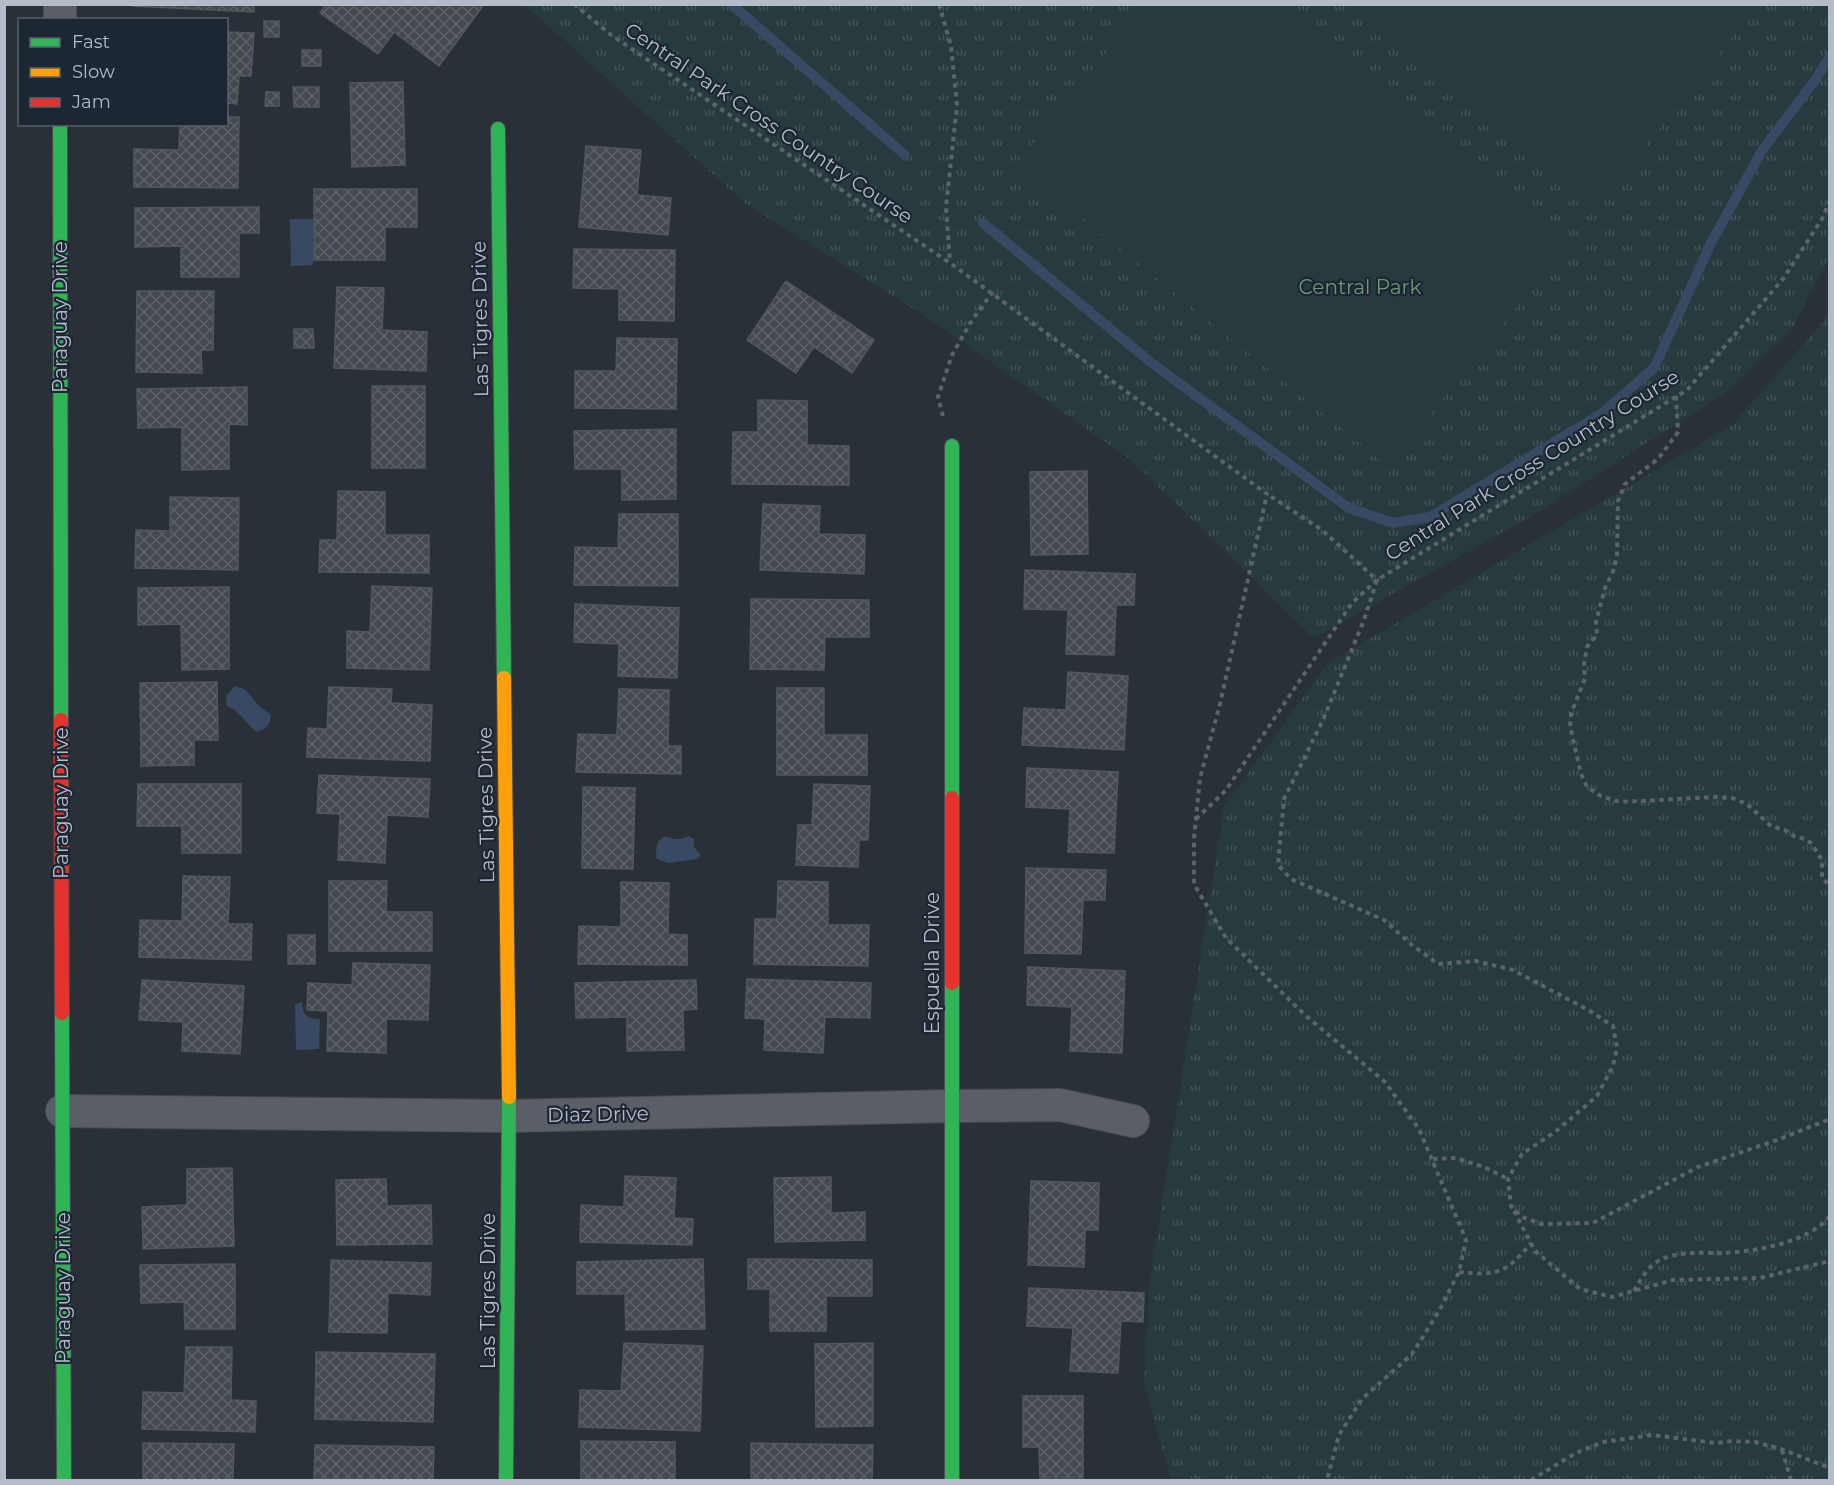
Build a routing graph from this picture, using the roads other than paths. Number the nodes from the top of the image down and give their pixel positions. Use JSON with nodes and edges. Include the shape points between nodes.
{"nodes":[{"id":1,"x":60,"y":126,"type":"edge"},
{"id":2,"x":498,"y":129,"type":"dead end"},
{"id":3,"x":952,"y":447,"type":"road end"},
{"id":4,"x":952,"y":1106,"type":"junction"},
{"id":5,"x":62,"y":1111,"type":"junction"},
{"id":6,"x":508,"y":1116,"type":"junction"},
{"id":7,"x":1133,"y":1121,"type":"dead end"},
{"id":8,"x":64,"y":1480,"type":"edge"},
{"id":9,"x":506,"y":1480,"type":"edge"},
{"id":10,"x":952,"y":1480,"type":"edge"}],
"edges":[{"from":1,"to":5,"type":"street","name":"Paraguay Drive"},
{"from":2,"to":6,"type":"street","name":"Las Tigres Drive"},
{"from":3,"to":4,"type":"street","name":"Espuella Drive"},
{"from":4,"to":6,"type":"street","name":"Diaz Drive"},
{"from":4,"to":7,"type":"street","name":"Diaz Drive","via":[[1060,1106]]},
{"from":4,"to":10,"type":"street","name":"Espuella Drive"},
{"from":5,"to":6,"type":"street","name":"Diaz Drive"},
{"from":5,"to":8,"type":"street","name":"Paraguay Drive"},
{"from":6,"to":9,"type":"street","name":"Las Tigres Drive"}]}
